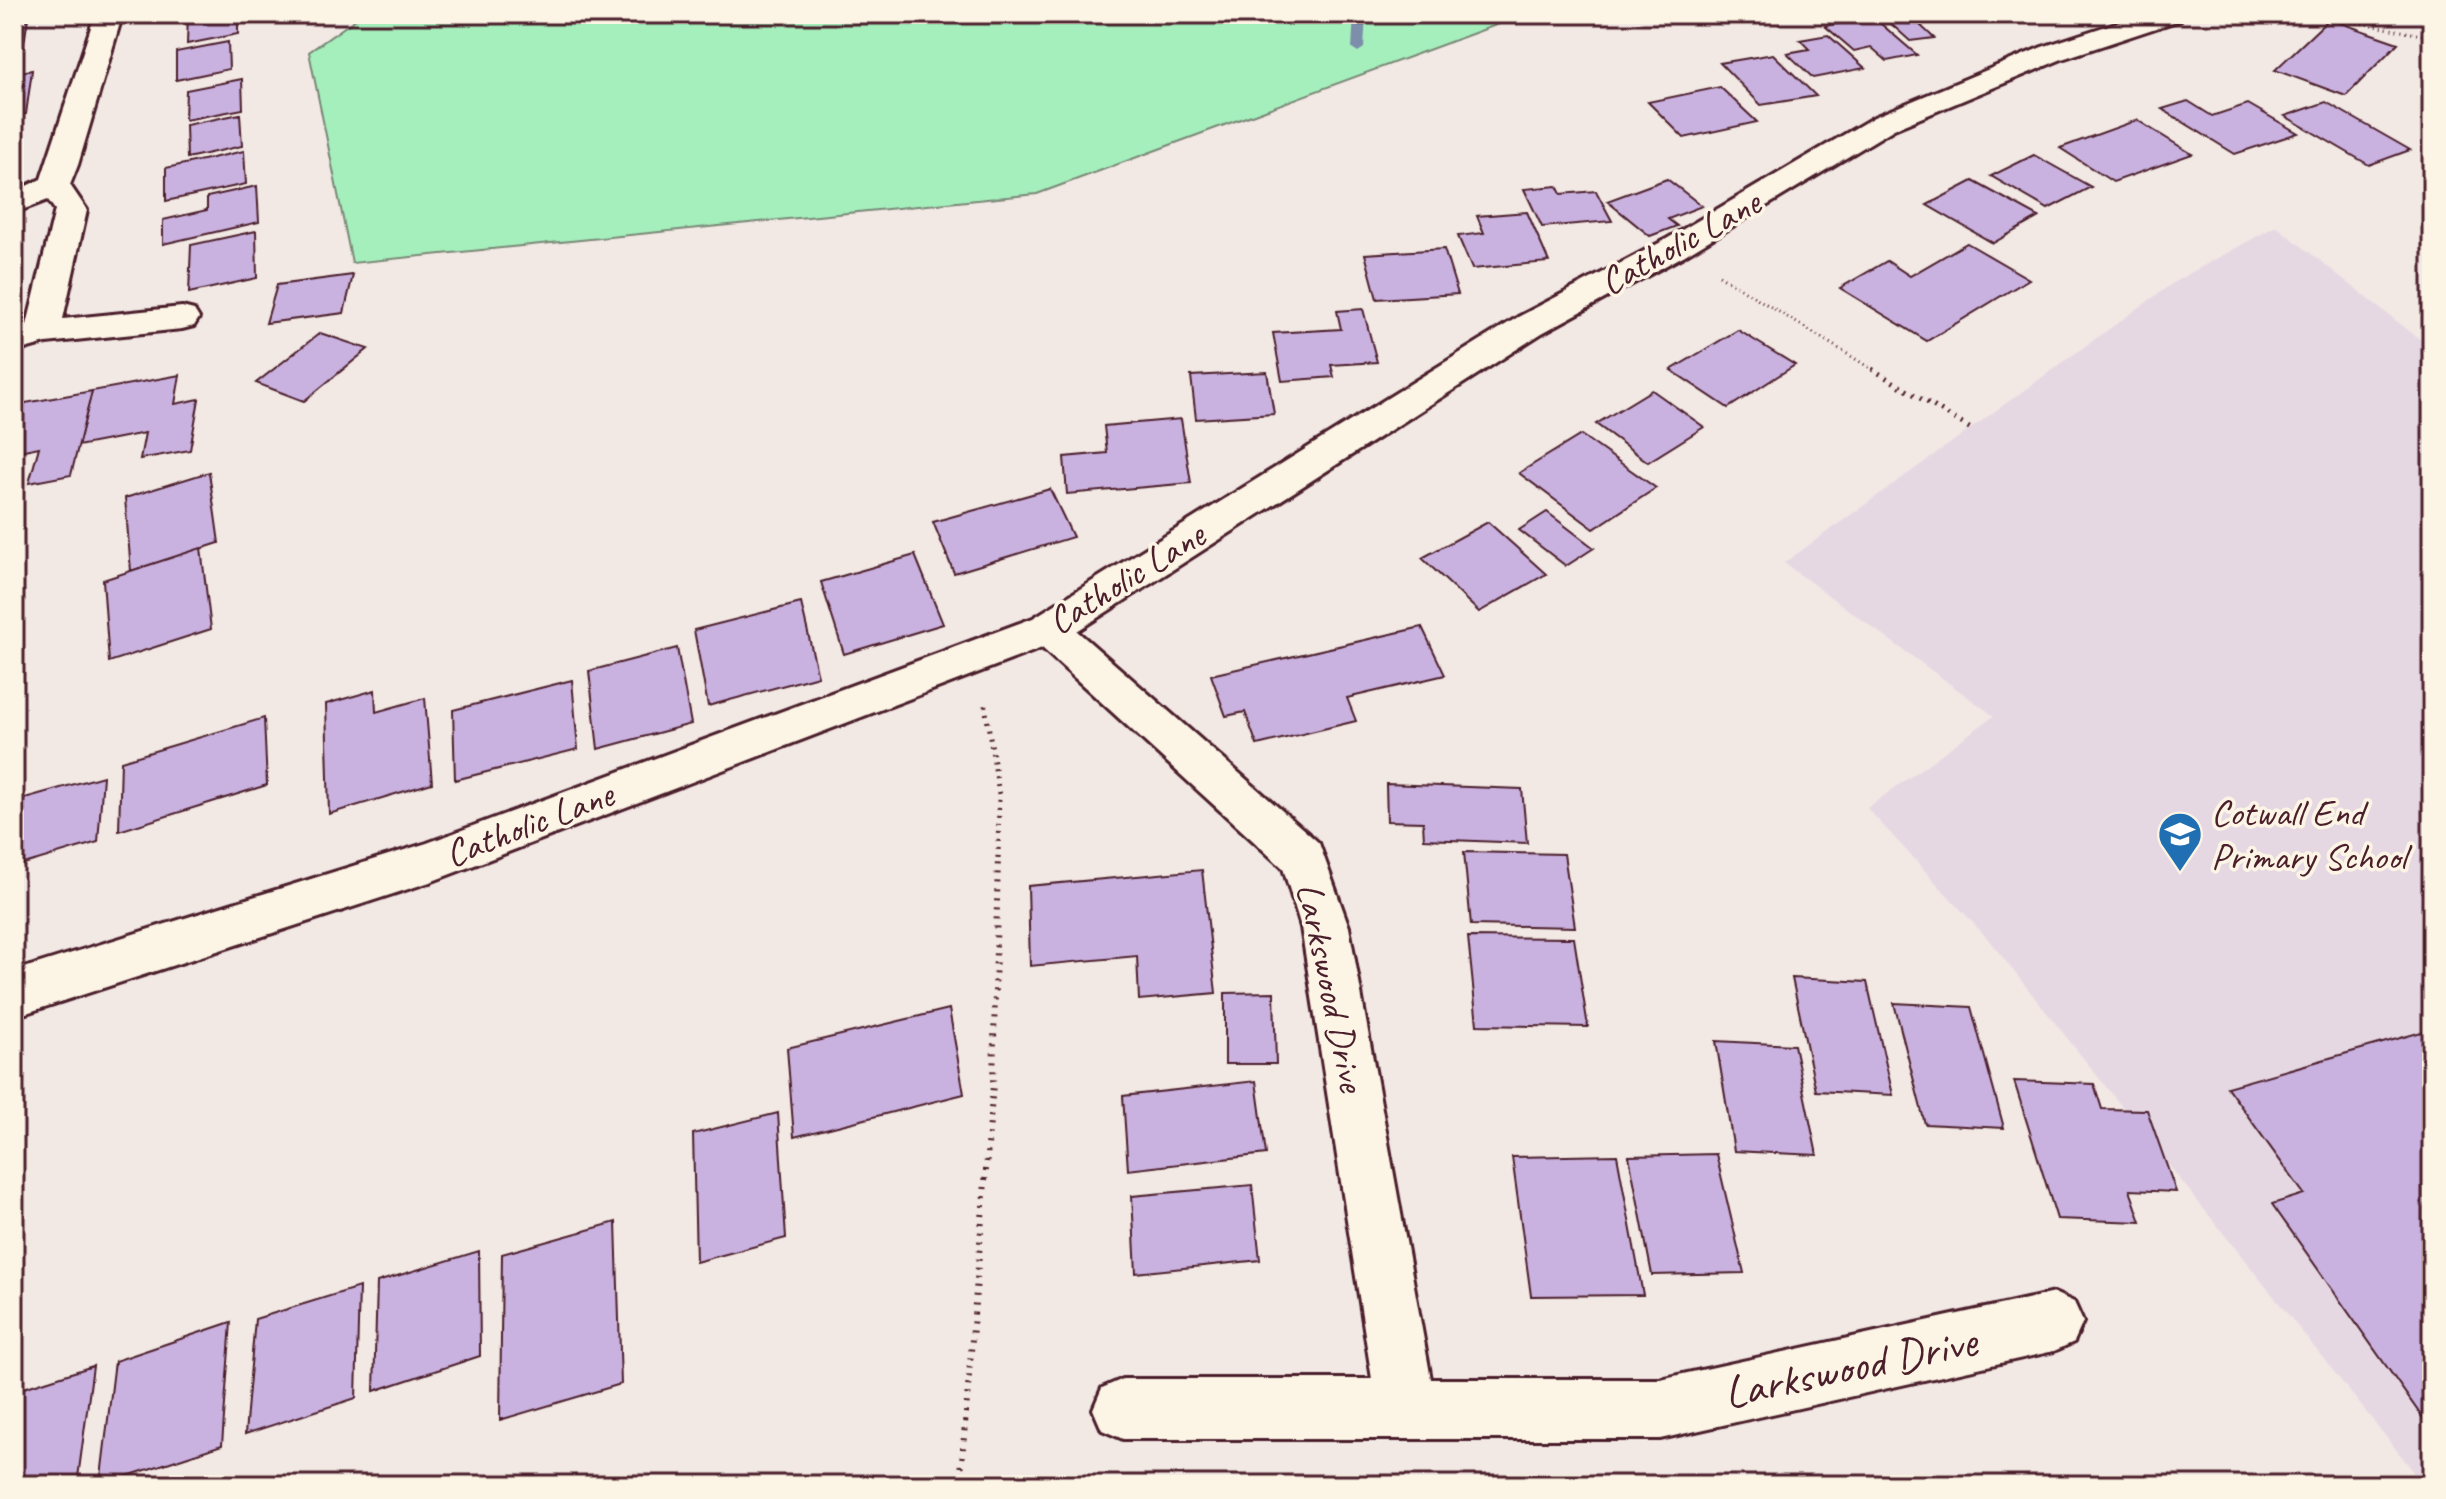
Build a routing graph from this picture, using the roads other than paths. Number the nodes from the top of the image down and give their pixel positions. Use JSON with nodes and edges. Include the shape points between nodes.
{"nodes":[{"id":1,"x":113,"y":14,"type":"edge"},
{"id":2,"x":2170,"y":14,"type":"edge"},
{"id":3,"x":54,"y":185,"type":"junction"},
{"id":4,"x":14,"y":204,"type":"edge"},
{"id":5,"x":182,"y":318,"type":"dead end"},
{"id":6,"x":28,"y":336,"type":"edge"},
{"id":7,"x":1048,"y":629,"type":"junction"},
{"id":8,"x":14,"y":994,"type":"edge"},
{"id":9,"x":2054,"y":1322,"type":"dead end"},
{"id":10,"x":1406,"y":1407,"type":"junction"},
{"id":11,"x":1123,"y":1409,"type":"dead end"}],
"edges":[{"from":1,"to":3,"type":"street"},
{"from":2,"to":7,"type":"street","name":"Catholic Lane","via":[[2052,53],[1884,123],[1674,248],[1530,325]]},
{"from":3,"to":4,"type":"street"},
{"from":3,"to":6,"type":"street","via":[[71,210]]},
{"from":5,"to":6,"type":"street"},
{"from":7,"to":8,"type":"street","name":"Catholic Lane","via":[[430,862]]},
{"from":7,"to":10,"type":"street","name":"Larkswood Drive","via":[[1303,857],[1325,927]]},
{"from":9,"to":10,"type":"street","name":"Larkswood Drive","via":[[1660,1409]]},
{"from":10,"to":11,"type":"street","name":"Larkswood Drive"}]}
